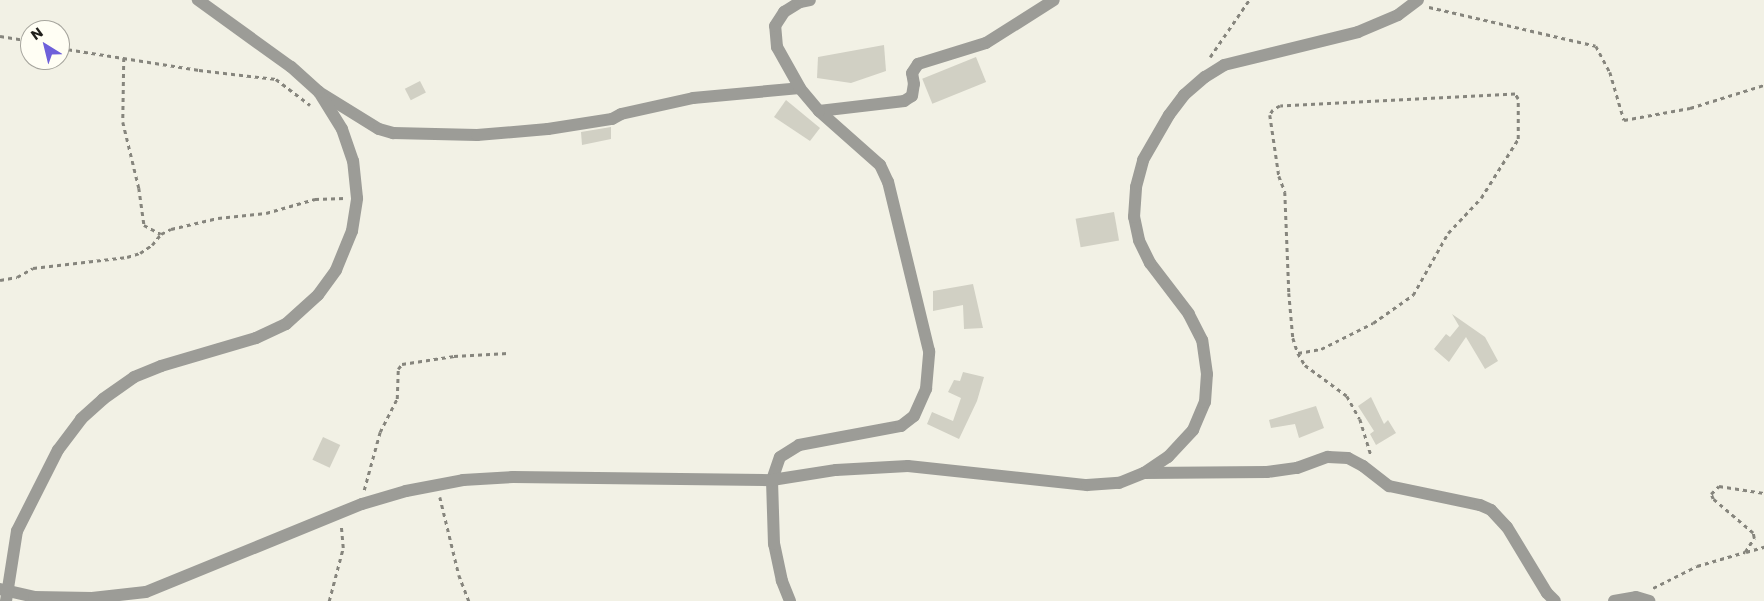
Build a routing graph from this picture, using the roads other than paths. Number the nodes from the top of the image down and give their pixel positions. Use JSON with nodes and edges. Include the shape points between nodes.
{"nodes":[{"id":1,"x":198,"y":0,"type":"edge"},
{"id":2,"x":810,"y":0,"type":"edge"},
{"id":3,"x":1054,"y":0,"type":"edge"},
{"id":4,"x":1415,"y":2,"type":"edge"},
{"id":5,"x":800,"y":88,"type":"junction"},
{"id":6,"x":319,"y":92,"type":"junction"},
{"id":7,"x":819,"y":111,"type":"junction"},
{"id":8,"x":1144,"y":473,"type":"junction"},
{"id":9,"x":772,"y":480,"type":"junction"},
{"id":10,"x":4,"y":594,"type":"edge"},
{"id":11,"x":790,"y":601,"type":"edge"},
{"id":12,"x":1555,"y":601,"type":"edge"},
{"id":13,"x":1614,"y":601,"type":"edge"},
{"id":14,"x":1649,"y":601,"type":"edge"}],
"edges":[{"from":1,"to":6,"type":"street","via":[[291,67]]},
{"from":2,"to":5,"type":"street","via":[[784,12],[775,26],[777,47]]},
{"from":3,"to":7,"type":"street","via":[[986,43],[918,64],[912,73],[912,96],[904,101]]},
{"from":4,"to":8,"type":"street","via":[[1398,14],[1358,32],[1224,65],[1184,95],[1143,160],[1136,187],[1134,217],[1139,240],[1150,264],[1189,314],[1202,340],[1208,374],[1205,402],[1193,430],[1168,457]]},
{"from":5,"to":6,"type":"street","via":[[693,98],[548,130],[477,135],[379,129]]},
{"from":5,"to":7,"type":"street"},
{"from":6,"to":10,"type":"street","via":[[342,129],[354,161],[357,198],[352,231],[336,270],[318,295],[286,324],[256,338],[134,377],[81,419],[58,450],[17,531]]},
{"from":7,"to":9,"type":"street","via":[[880,165],[888,182],[929,351],[926,389],[914,416],[901,426],[799,446],[780,457]]},
{"from":8,"to":9,"type":"street","via":[[1119,483],[1087,485],[955,469],[875,466]]},
{"from":8,"to":12,"type":"street","via":[[1267,472],[1298,468],[1328,458],[1348,458],[1389,486],[1492,510],[1507,527]]},
{"from":9,"to":10,"type":"street","via":[[513,477],[463,480],[362,504],[146,592],[92,598]]},
{"from":9,"to":11,"type":"street","via":[[774,544]]},
{"from":13,"to":14,"type":"street","via":[[1636,597]]}]}
